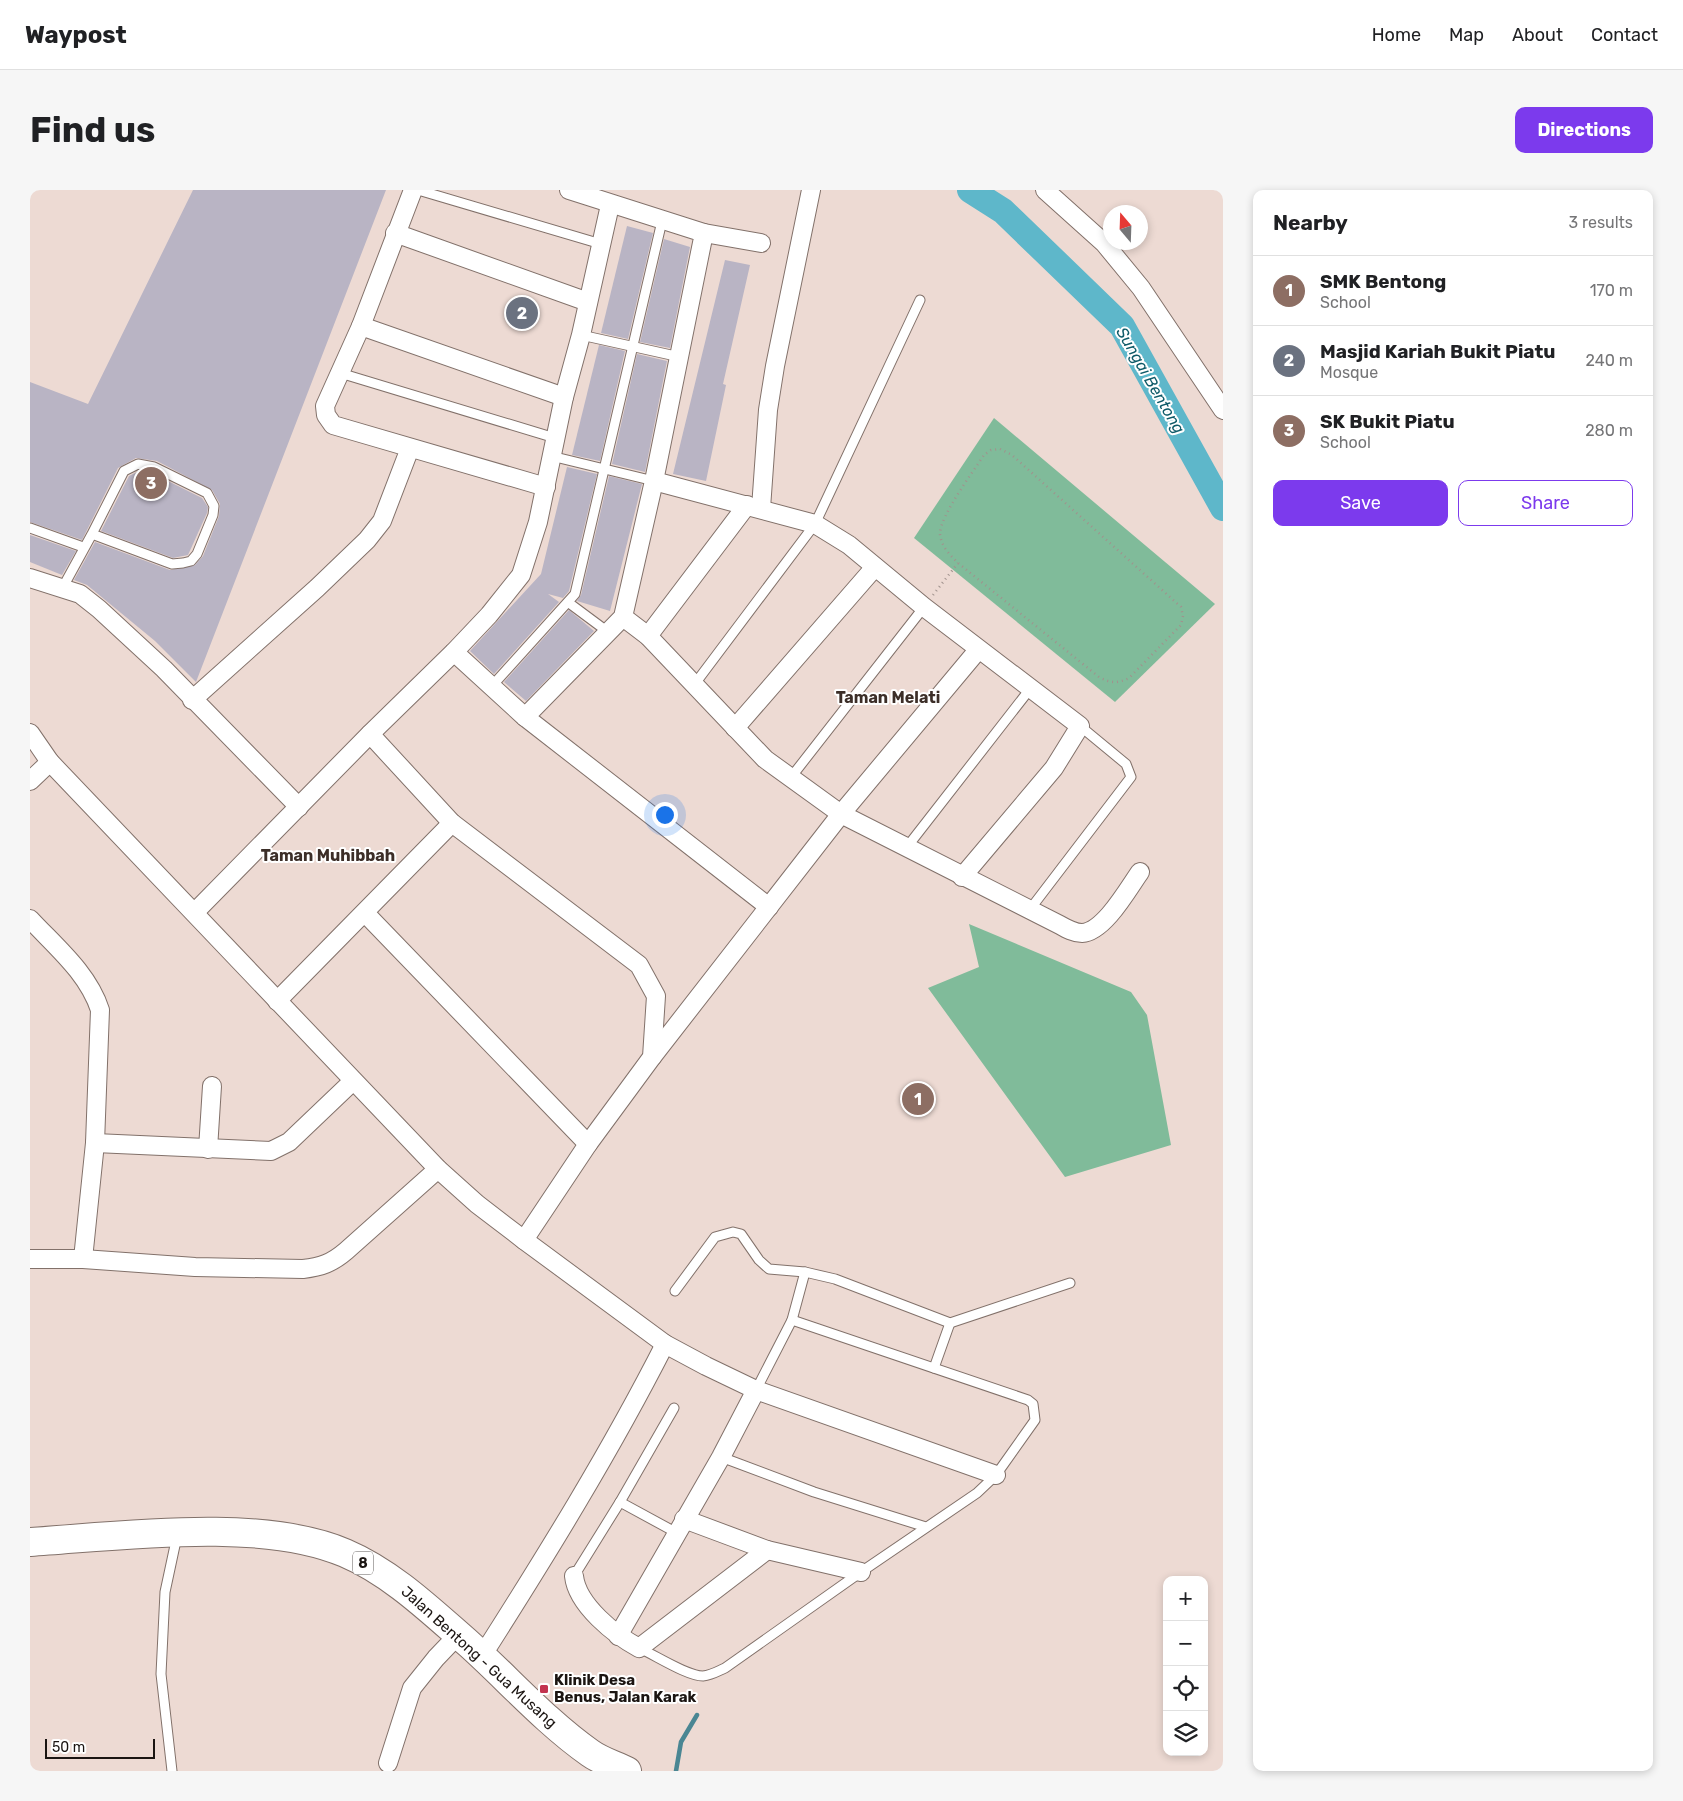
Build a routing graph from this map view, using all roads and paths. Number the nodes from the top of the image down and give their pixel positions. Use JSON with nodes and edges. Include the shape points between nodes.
{"nodes":[{"id":1,"x":413,"y":190,"type":"edge"},
{"id":2,"x":418,"y":190,"type":"edge"},
{"id":3,"x":569,"y":190,"type":"edge"},
{"id":4,"x":811,"y":190,"type":"edge"},
{"id":5,"x":1045,"y":190,"type":"edge"},
{"id":6,"x":610,"y":205,"type":"junction"},
{"id":7,"x":662,"y":221,"type":"junction"},
{"id":8,"x":395,"y":233,"type":"junction"},
{"id":9,"x":704,"y":233,"type":"junction"},
{"id":10,"x":761,"y":243,"type":"dead end"},
{"id":11,"x":601,"y":244,"type":"junction"},
{"id":12,"x":920,"y":300,"type":"dead end"},
{"id":13,"x":588,"y":302,"type":"junction"},
{"id":14,"x":360,"y":326,"type":"junction"},
{"id":15,"x":581,"y":335,"type":"junction"},
{"id":16,"x":632,"y":346,"type":"junction"},
{"id":17,"x":680,"y":357,"type":"junction"},
{"id":18,"x":340,"y":373,"type":"junction"},
{"id":19,"x":564,"y":397,"type":"junction"},
{"id":20,"x":1223,"y":410,"type":"edge"},
{"id":21,"x":555,"y":438,"type":"junction"},
{"id":22,"x":410,"y":448,"type":"junction"},
{"id":23,"x":551,"y":456,"type":"junction"},
{"id":24,"x":604,"y":469,"type":"junction"},
{"id":25,"x":654,"y":481,"type":"junction"},
{"id":26,"x":546,"y":487,"type":"junction"},
{"id":27,"x":754,"y":507,"type":"junction"},
{"id":28,"x":815,"y":524,"type":"junction"},
{"id":29,"x":30,"y":528,"type":"edge"},
{"id":30,"x":92,"y":534,"type":"junction"},
{"id":31,"x":83,"y":547,"type":"junction"},
{"id":32,"x":958,"y":563,"type":"junction"},
{"id":33,"x":875,"y":567,"type":"junction"},
{"id":34,"x":32,"y":583,"type":"edge"},
{"id":35,"x":63,"y":587,"type":"junction"},
{"id":36,"x":569,"y":603,"type":"junction"},
{"id":37,"x":924,"y":607,"type":"junction"},
{"id":38,"x":623,"y":617,"type":"junction"},
{"id":39,"x":608,"y":632,"type":"junction"},
{"id":40,"x":648,"y":636,"type":"junction"},
{"id":41,"x":978,"y":650,"type":"junction"},
{"id":42,"x":454,"y":652,"type":"junction"},
{"id":43,"x":694,"y":685,"type":"junction"},
{"id":44,"x":492,"y":687,"type":"junction"},
{"id":45,"x":1030,"y":689,"type":"junction"},
{"id":46,"x":192,"y":700,"type":"junction"},
{"id":47,"x":525,"y":717,"type":"junction"},
{"id":48,"x":1080,"y":726,"type":"junction"},
{"id":49,"x":735,"y":728,"type":"junction"},
{"id":50,"x":30,"y":733,"type":"edge"},
{"id":51,"x":370,"y":734,"type":"junction"},
{"id":52,"x":50,"y":762,"type":"junction"},
{"id":53,"x":792,"y":776,"type":"junction"},
{"id":54,"x":30,"y":781,"type":"edge"},
{"id":55,"x":299,"y":808,"type":"junction"},
{"id":56,"x":841,"y":814,"type":"junction"},
{"id":57,"x":452,"y":824,"type":"junction"},
{"id":58,"x":907,"y":847,"type":"junction"},
{"id":59,"x":1140,"y":872,"type":"dead end"},
{"id":60,"x":962,"y":877,"type":"junction"},
{"id":61,"x":768,"y":907,"type":"junction"},
{"id":62,"x":1030,"y":908,"type":"junction"},
{"id":63,"x":195,"y":912,"type":"junction"},
{"id":64,"x":364,"y":913,"type":"junction"},
{"id":65,"x":30,"y":919,"type":"edge"},
{"id":66,"x":278,"y":1001,"type":"junction"},
{"id":67,"x":652,"y":1057,"type":"junction"},
{"id":68,"x":353,"y":1081,"type":"junction"},
{"id":69,"x":212,"y":1086,"type":"dead end"},
{"id":70,"x":95,"y":1143,"type":"junction"},
{"id":71,"x":588,"y":1144,"type":"junction"},
{"id":72,"x":208,"y":1149,"type":"junction"},
{"id":73,"x":438,"y":1169,"type":"junction"},
{"id":74,"x":524,"y":1240,"type":"junction"},
{"id":75,"x":30,"y":1259,"type":"edge"},
{"id":76,"x":83,"y":1259,"type":"junction"},
{"id":77,"x":805,"y":1272,"type":"junction"},
{"id":78,"x":1070,"y":1283,"type":"dead end"},
{"id":79,"x":675,"y":1290,"type":"dead end"},
{"id":80,"x":792,"y":1320,"type":"junction"},
{"id":81,"x":950,"y":1322,"type":"junction"},
{"id":82,"x":665,"y":1344,"type":"junction"},
{"id":83,"x":934,"y":1368,"type":"junction"},
{"id":84,"x":756,"y":1390,"type":"junction"},
{"id":85,"x":674,"y":1408,"type":"dead end"},
{"id":86,"x":721,"y":1457,"type":"junction"},
{"id":87,"x":996,"y":1475,"type":"junction"},
{"id":88,"x":620,"y":1502,"type":"junction"},
{"id":89,"x":681,"y":1526,"type":"junction"},
{"id":90,"x":926,"y":1527,"type":"junction"},
{"id":91,"x":177,"y":1534,"type":"junction"},
{"id":92,"x":30,"y":1542,"type":"edge"},
{"id":93,"x":767,"y":1550,"type":"junction"},
{"id":94,"x":861,"y":1572,"type":"junction"},
{"id":95,"x":574,"y":1576,"type":"joint"},
{"id":96,"x":458,"y":1635,"type":"junction"},
{"id":97,"x":618,"y":1636,"type":"junction"},
{"id":98,"x":639,"y":1648,"type":"junction"},
{"id":99,"x":482,"y":1656,"type":"junction"},
{"id":100,"x":388,"y":1763,"type":"dead end"},
{"id":101,"x":172,"y":1771,"type":"edge"},
{"id":102,"x":627,"y":1771,"type":"edge"}],
"edges":[{"from":1,"to":8,"type":"street"},
{"from":2,"to":11,"type":"lane"},
{"from":3,"to":6,"type":"street"},
{"from":4,"to":27,"type":"street","via":[[775,366]]},
{"from":5,"to":20,"type":"street","via":[[1104,243],[1141,288]]},
{"from":6,"to":7,"type":"street"},
{"from":6,"to":11,"type":"street"},
{"from":7,"to":9,"type":"street"},
{"from":7,"to":16,"type":"lane"},
{"from":8,"to":13,"type":"street"},
{"from":8,"to":14,"type":"street"},
{"from":9,"to":10,"type":"street"},
{"from":9,"to":17,"type":"street"},
{"from":11,"to":13,"type":"street"},
{"from":12,"to":28,"type":"lane"},
{"from":13,"to":15,"type":"street"},
{"from":14,"to":18,"type":"street"},
{"from":14,"to":19,"type":"street"},
{"from":15,"to":16,"type":"lane"},
{"from":15,"to":19,"type":"street"},
{"from":16,"to":17,"type":"lane"},
{"from":16,"to":24,"type":"lane"},
{"from":17,"to":25,"type":"street"},
{"from":18,"to":21,"type":"lane"},
{"from":18,"to":22,"type":"street","via":[[325,406],[326,415],[333,425]]},
{"from":19,"to":21,"type":"street"},
{"from":21,"to":23,"type":"street"},
{"from":22,"to":26,"type":"street"},
{"from":22,"to":46,"type":"street","via":[[382,521],[367,540]]},
{"from":23,"to":24,"type":"lane"},
{"from":23,"to":26,"type":"street"},
{"from":24,"to":25,"type":"lane"},
{"from":24,"to":36,"type":"lane","via":[[578,584]]},
{"from":25,"to":27,"type":"street"},
{"from":25,"to":38,"type":"street"},
{"from":26,"to":42,"type":"street","via":[[533,543],[521,575],[490,615]]},
{"from":27,"to":28,"type":"street"},
{"from":27,"to":40,"type":"street"},
{"from":28,"to":33,"type":"street","via":[[849,545]]},
{"from":28,"to":43,"type":"lane"},
{"from":29,"to":31,"type":"lane"},
{"from":30,"to":30,"type":"lane","via":[[172,564],[183,563],[191,561],[197,554],[214,506],[207,493],[154,467],[138,464],[124,471]]},
{"from":30,"to":31,"type":"lane"},
{"from":31,"to":35,"type":"lane"},
{"from":32,"to":32,"type":"path","via":[[943,546],[940,535],[942,522],[984,456],[991,450],[1000,449],[1012,455],[1174,599],[1181,607],[1181,625],[1136,673],[1120,683],[1109,682]]},
{"from":32,"to":37,"type":"path"},
{"from":33,"to":37,"type":"street"},
{"from":33,"to":49,"type":"street"},
{"from":34,"to":35,"type":"street"},
{"from":35,"to":46,"type":"street","via":[[80,594],[99,609],[164,669]]},
{"from":36,"to":39,"type":"lane"},
{"from":36,"to":44,"type":"lane"},
{"from":37,"to":41,"type":"street"},
{"from":37,"to":53,"type":"lane"},
{"from":38,"to":39,"type":"street"},
{"from":38,"to":40,"type":"street"},
{"from":39,"to":47,"type":"street"},
{"from":40,"to":43,"type":"street"},
{"from":41,"to":45,"type":"street"},
{"from":41,"to":56,"type":"street"},
{"from":42,"to":44,"type":"street"},
{"from":42,"to":51,"type":"street"},
{"from":43,"to":49,"type":"street"},
{"from":44,"to":47,"type":"street"},
{"from":45,"to":48,"type":"street"},
{"from":45,"to":58,"type":"lane"},
{"from":46,"to":55,"type":"street"},
{"from":47,"to":61,"type":"street"},
{"from":48,"to":60,"type":"street","via":[[1054,768]]},
{"from":48,"to":62,"type":"lane","via":[[1126,764],[1131,777]]},
{"from":49,"to":53,"type":"street","via":[[766,759]]},
{"from":50,"to":52,"type":"street"},
{"from":51,"to":55,"type":"street"},
{"from":51,"to":57,"type":"street"},
{"from":52,"to":54,"type":"street"},
{"from":52,"to":63,"type":"street"},
{"from":53,"to":56,"type":"street"},
{"from":55,"to":63,"type":"street"},
{"from":56,"to":58,"type":"street"},
{"from":56,"to":61,"type":"street"},
{"from":57,"to":64,"type":"street"},
{"from":57,"to":67,"type":"street","via":[[640,964],[656,996]]},
{"from":58,"to":60,"type":"street"},
{"from":59,"to":62,"type":"street","via":[[1103,923],[1084,933],[1075,932]]},
{"from":60,"to":62,"type":"street"},
{"from":61,"to":67,"type":"street"},
{"from":63,"to":66,"type":"street"},
{"from":64,"to":66,"type":"street"},
{"from":64,"to":71,"type":"street"},
{"from":65,"to":70,"type":"street","via":[[82,975],[96,996],[100,1010]]},
{"from":66,"to":68,"type":"street"},
{"from":67,"to":71,"type":"street"},
{"from":68,"to":72,"type":"street","via":[[280,1148],[258,1152]]},
{"from":68,"to":73,"type":"street"},
{"from":69,"to":72,"type":"street"},
{"from":70,"to":72,"type":"street"},
{"from":70,"to":76,"type":"street"},
{"from":71,"to":74,"type":"street"},
{"from":73,"to":74,"type":"street"},
{"from":73,"to":76,"type":"street","via":[[346,1251],[320,1267],[195,1267]]},
{"from":74,"to":82,"type":"street"},
{"from":75,"to":76,"type":"street"},
{"from":77,"to":79,"type":"lane","via":[[769,1269],[741,1234],[733,1232],[715,1237]]},
{"from":77,"to":80,"type":"lane"},
{"from":77,"to":81,"type":"lane","via":[[835,1279]]},
{"from":78,"to":81,"type":"lane"},
{"from":80,"to":83,"type":"lane"},
{"from":80,"to":84,"type":"lane"},
{"from":81,"to":83,"type":"lane"},
{"from":82,"to":84,"type":"street"},
{"from":82,"to":99,"type":"street","via":[[571,1515]]},
{"from":83,"to":87,"type":"lane","via":[[1033,1404],[1035,1420]]},
{"from":84,"to":86,"type":"street"},
{"from":84,"to":87,"type":"street"},
{"from":85,"to":88,"type":"lane"},
{"from":86,"to":89,"type":"street"},
{"from":86,"to":90,"type":"lane","via":[[814,1492]]},
{"from":87,"to":90,"type":"lane","via":[[977,1493]]},
{"from":88,"to":89,"type":"lane"},
{"from":88,"to":95,"type":"lane"},
{"from":89,"to":93,"type":"street"},
{"from":89,"to":97,"type":"street"},
{"from":90,"to":94,"type":"lane"},
{"from":91,"to":92,"type":"main road","name":"Jalan Bentong - Gua Musang","number":"8"},
{"from":91,"to":96,"type":"main road","name":"Jalan Bentong - Gua Musang","number":"8","via":[[289,1537],[345,1553],[399,1585]]},
{"from":91,"to":101,"type":"lane","via":[[165,1592],[161,1674]]},
{"from":93,"to":94,"type":"street"},
{"from":93,"to":98,"type":"street"},
{"from":94,"to":98,"type":"lane","via":[[712,1674],[692,1674]]},
{"from":95,"to":97,"type":"street","via":[[580,1595]]},
{"from":96,"to":99,"type":"main road","name":"Jalan Bentong - Gua Musang","number":"8"},
{"from":96,"to":100,"type":"street","via":[[412,1688]]},
{"from":97,"to":98,"type":"street"},
{"from":99,"to":102,"type":"main road","name":"Jalan Bentong - Gua Musang","number":"8","via":[[591,1754]]}]}
